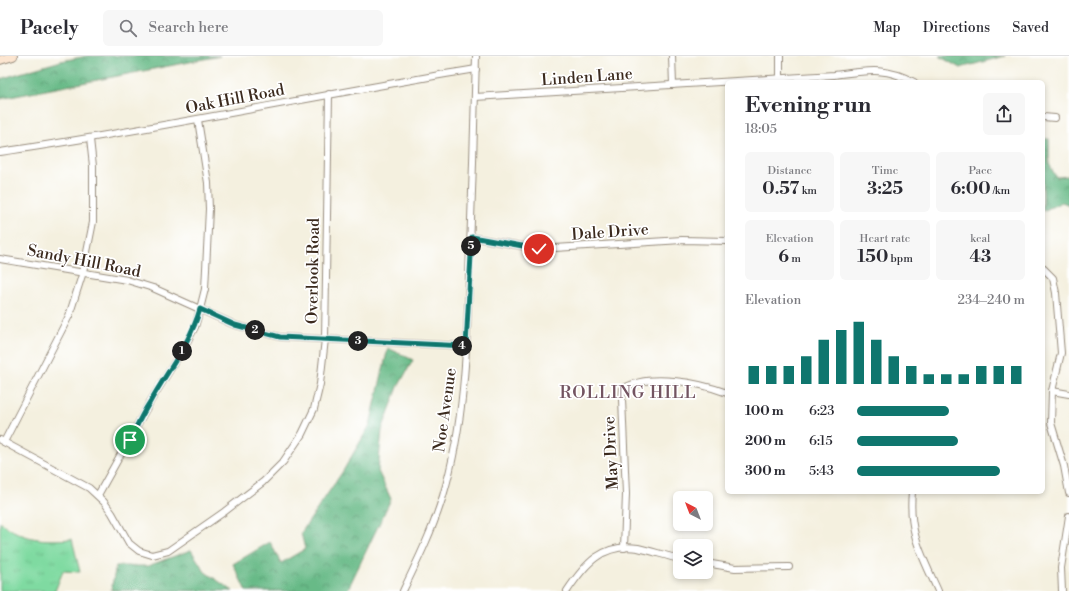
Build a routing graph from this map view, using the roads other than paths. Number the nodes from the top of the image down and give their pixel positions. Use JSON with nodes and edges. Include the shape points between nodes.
{"nodes":[{"id":1,"x":13,"y":56,"type":"edge"},
{"id":2,"x":476,"y":56,"type":"edge"},
{"id":3,"x":672,"y":56,"type":"edge"},
{"id":4,"x":780,"y":56,"type":"edge"},
{"id":5,"x":0,"y":60,"type":"edge"},
{"id":6,"x":476,"y":69,"type":"junction"},
{"id":7,"x":780,"y":78,"type":"junction"},
{"id":8,"x":749,"y":80,"type":"edge"},
{"id":9,"x":910,"y":80,"type":"edge"},
{"id":10,"x":725,"y":82,"type":"edge"},
{"id":11,"x":673,"y":85,"type":"junction"},
{"id":12,"x":329,"y":94,"type":"junction"},
{"id":13,"x":475,"y":97,"type":"junction"},
{"id":14,"x":1045,"y":117,"type":"edge"},
{"id":15,"x":1054,"y":118,"type":"dead end"},
{"id":16,"x":198,"y":120,"type":"junction"},
{"id":17,"x":90,"y":139,"type":"junction"},
{"id":18,"x":0,"y":152,"type":"edge"},
{"id":19,"x":472,"y":237,"type":"junction"},
{"id":20,"x":725,"y":241,"type":"edge"},
{"id":21,"x":0,"y":259,"type":"edge"},
{"id":22,"x":1045,"y":270,"type":"edge"},
{"id":23,"x":83,"y":272,"type":"junction"},
{"id":24,"x":200,"y":309,"type":"junction"},
{"id":25,"x":325,"y":339,"type":"junction"},
{"id":26,"x":466,"y":346,"type":"junction"},
{"id":27,"x":1052,"y":391,"type":"junction"},
{"id":28,"x":725,"y":392,"type":"edge"},
{"id":29,"x":1069,"y":394,"type":"edge"},
{"id":30,"x":2,"y":441,"type":"edge"},
{"id":31,"x":1069,"y":493,"type":"edge"},
{"id":32,"x":912,"y":494,"type":"edge"},
{"id":33,"x":98,"y":495,"type":"junction"},
{"id":34,"x":1069,"y":516,"type":"edge"},
{"id":35,"x":624,"y":548,"type":"junction"},
{"id":36,"x":673,"y":556,"type":"edge"},
{"id":37,"x":713,"y":564,"type":"edge"},
{"id":38,"x":789,"y":567,"type":"dead end"},
{"id":39,"x":403,"y":591,"type":"edge"},
{"id":40,"x":567,"y":591,"type":"edge"},
{"id":41,"x":938,"y":591,"type":"edge"},
{"id":42,"x":1062,"y":591,"type":"edge"}],
"edges":[{"from":1,"to":5,"type":"main road"},
{"from":2,"to":6,"type":"street","name":"Noe Avenue"},
{"from":3,"to":11,"type":"street"},
{"from":4,"to":7,"type":"street"},
{"from":6,"to":12,"type":"street","name":"Oak Hill Road"},
{"from":6,"to":13,"type":"street","name":"Noe Avenue"},
{"from":7,"to":8,"type":"street","name":"Linden Lane"},
{"from":7,"to":9,"type":"street","name":"Linden Lane","via":[[878,70],[898,74]]},
{"from":10,"to":11,"type":"street","name":"Linden Lane"},
{"from":11,"to":13,"type":"street","name":"Linden Lane"},
{"from":12,"to":16,"type":"street","name":"Oak Hill Road"},
{"from":12,"to":25,"type":"street","name":"Overlook Road"},
{"from":13,"to":19,"type":"street","name":"Noe Avenue"},
{"from":14,"to":15,"type":"street"},
{"from":16,"to":17,"type":"street","name":"Oak Hill Road"},
{"from":16,"to":24,"type":"street","via":[[208,183],[209,209],[205,289]]},
{"from":17,"to":18,"type":"street","name":"Oak Hill Road"},
{"from":17,"to":23,"type":"street","via":[[93,166],[93,222]]},
{"from":19,"to":20,"type":"street","name":"Dale Drive","via":[[539,249],[682,240]]},
{"from":19,"to":26,"type":"street","name":"Noe Avenue"},
{"from":21,"to":23,"type":"street","name":"Sandy Hill Road"},
{"from":22,"to":27,"type":"street","via":[[1055,284],[1060,340],[1060,362]]},
{"from":23,"to":24,"type":"street","name":"Sandy Hill Road","via":[[127,280],[153,288]]},
{"from":23,"to":30,"type":"street","via":[[69,316]]},
{"from":24,"to":25,"type":"street","name":"Sandy Hill Road","via":[[235,325],[280,337]]},
{"from":24,"to":33,"type":"street","via":[[195,327],[186,344]]},
{"from":25,"to":26,"type":"street","name":"Sandy Hill Road"},
{"from":25,"to":33,"type":"street","name":"Overlook Road","via":[[320,384],[314,409],[302,434],[283,462],[263,482],[168,551],[152,555],[133,547],[112,512]]},
{"from":26,"to":39,"type":"street","name":"Noe Avenue","via":[[458,428],[447,482],[428,537]]},
{"from":27,"to":29,"type":"street"},
{"from":27,"to":31,"type":"street","via":[[1051,423]]},
{"from":28,"to":35,"type":"street","name":"May Drive","via":[[708,386],[672,382],[635,383],[623,389],[626,513]]},
{"from":30,"to":33,"type":"street","via":[[80,482]]},
{"from":32,"to":41,"type":"street","via":[[911,522],[916,542]]},
{"from":34,"to":42,"type":"street","via":[[1061,568]]},
{"from":35,"to":36,"type":"street","via":[[638,548]]},
{"from":35,"to":40,"type":"street","via":[[600,554],[588,562]]},
{"from":37,"to":38,"type":"street","via":[[735,568]]}]}
